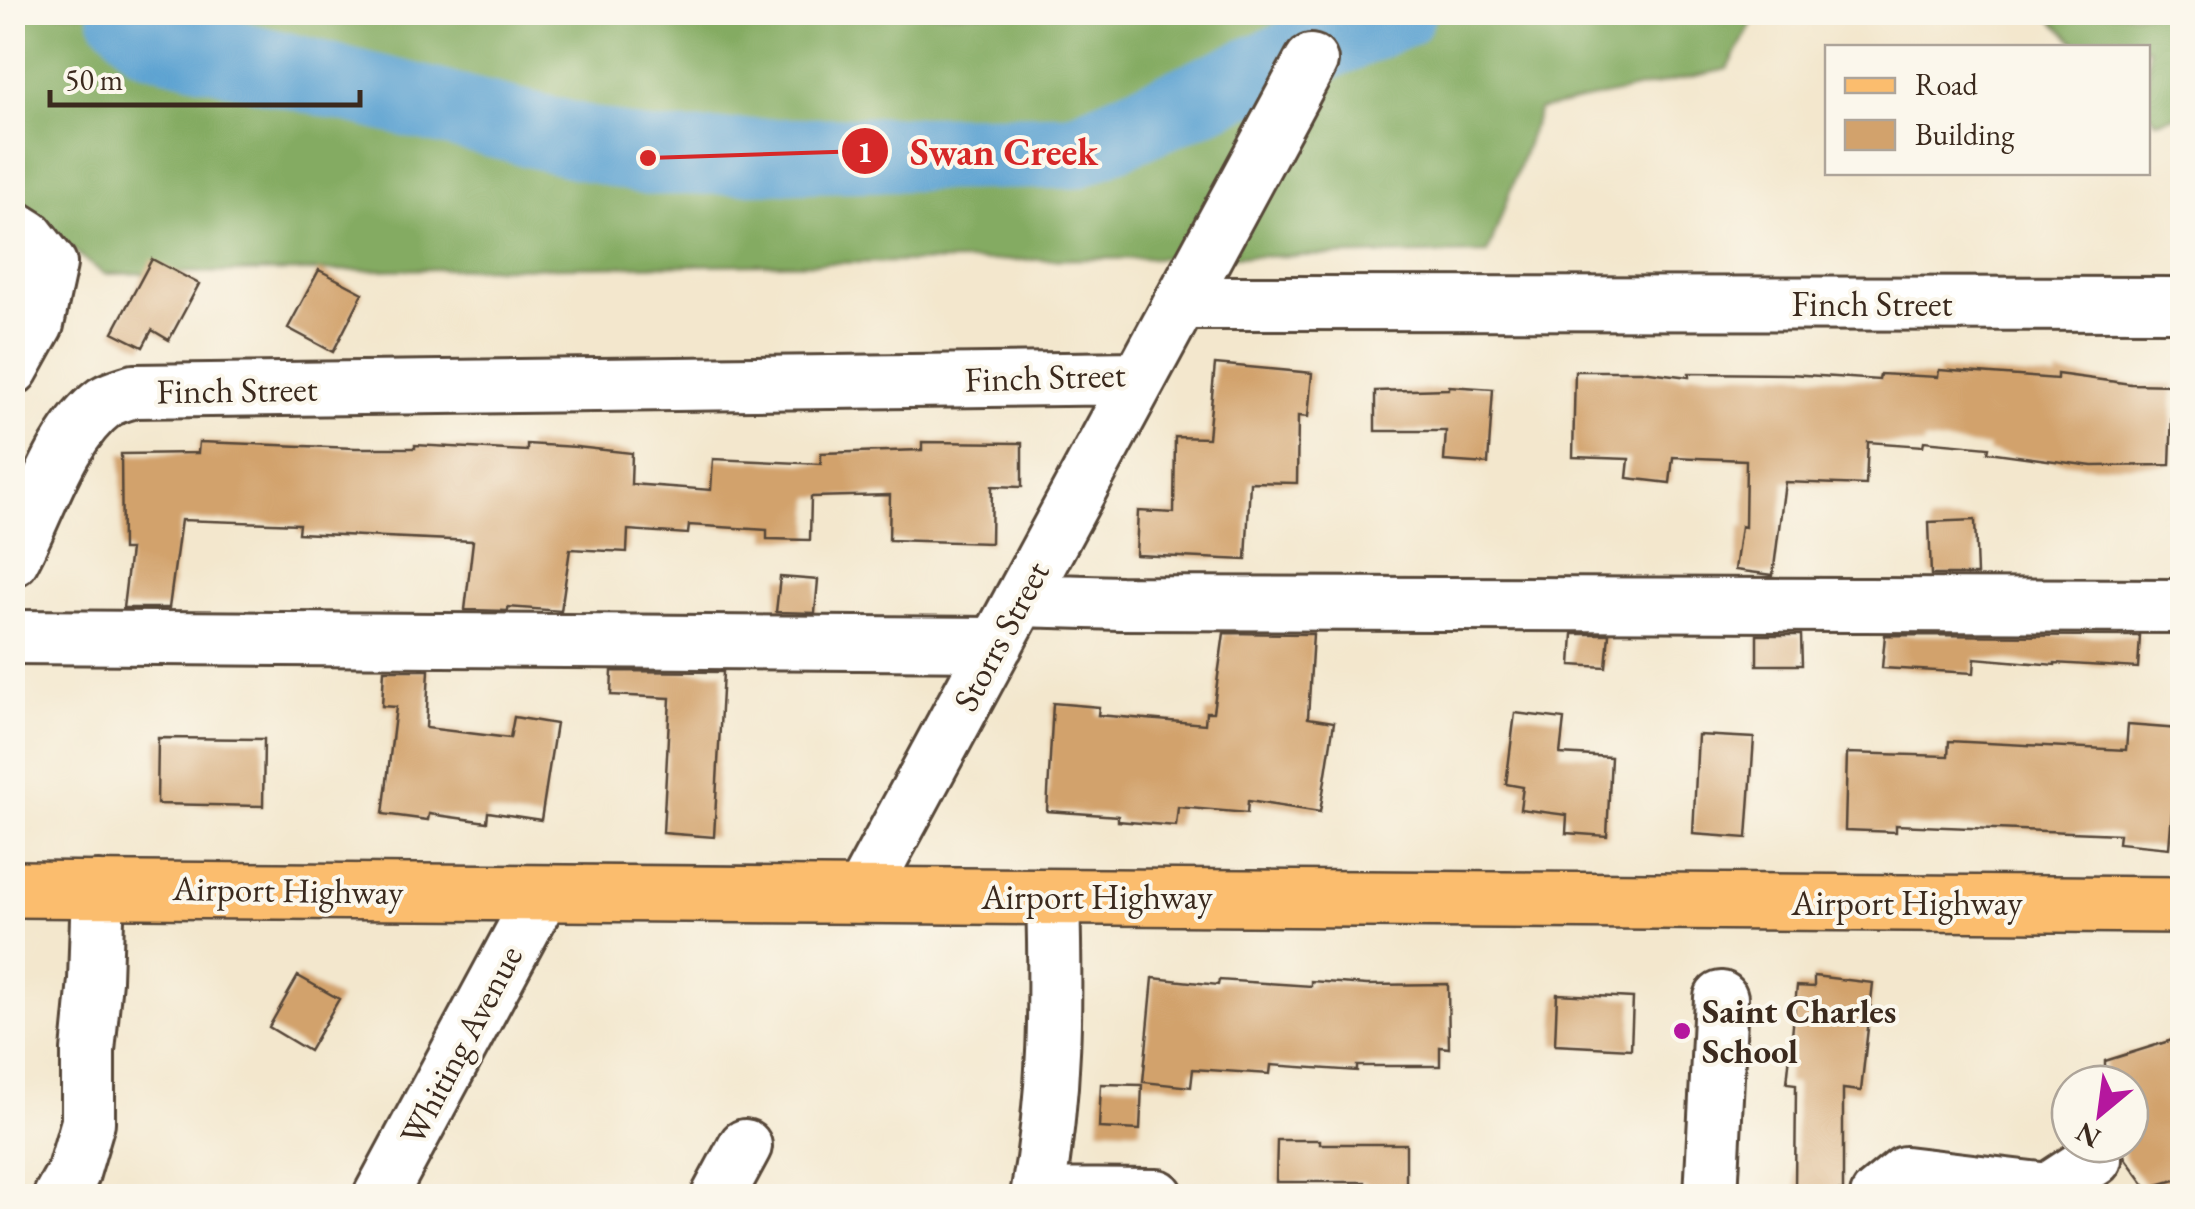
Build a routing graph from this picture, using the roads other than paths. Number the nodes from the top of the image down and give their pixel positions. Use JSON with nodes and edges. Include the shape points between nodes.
{"nodes":[{"id":1,"x":1311,"y":61,"type":"dead end"},
{"id":2,"x":12,"y":226,"type":"edge"},
{"id":3,"x":1180,"y":303,"type":"junction"},
{"id":4,"x":2182,"y":304,"type":"edge"},
{"id":5,"x":12,"y":369,"type":"edge"},
{"id":6,"x":1140,"y":378,"type":"junction"},
{"id":7,"x":12,"y":560,"type":"edge"},
{"id":8,"x":2182,"y":606,"type":"edge"},
{"id":9,"x":1008,"y":622,"type":"junction"},
{"id":10,"x":12,"y":637,"type":"edge"},
{"id":11,"x":98,"y":888,"type":"junction"},
{"id":12,"x":12,"y":889,"type":"edge"},
{"id":13,"x":542,"y":893,"type":"junction"},
{"id":14,"x":861,"y":895,"type":"junction"},
{"id":15,"x":1054,"y":897,"type":"junction"},
{"id":16,"x":2182,"y":905,"type":"edge"},
{"id":17,"x":1722,"y":998,"type":"dead end"},
{"id":18,"x":745,"y":1146,"type":"dead end"},
{"id":19,"x":2087,"y":1164,"type":"edge"},
{"id":20,"x":60,"y":1196,"type":"edge"},
{"id":21,"x":380,"y":1196,"type":"edge"},
{"id":22,"x":718,"y":1196,"type":"edge"},
{"id":23,"x":1037,"y":1196,"type":"edge"},
{"id":24,"x":1157,"y":1196,"type":"edge"},
{"id":25,"x":1712,"y":1196,"type":"edge"},
{"id":26,"x":1877,"y":1196,"type":"edge"}],
"edges":[{"from":1,"to":3,"type":"street"},
{"from":2,"to":5,"type":"street","via":[[50,264],[37,324]]},
{"from":3,"to":4,"type":"street","name":"Finch Street"},
{"from":3,"to":6,"type":"street","name":"Finch Street"},
{"from":6,"to":7,"type":"street","name":"Finch Street","via":[[134,392],[107,400],[86,420]]},
{"from":6,"to":9,"type":"street","name":"Storrs Street"},
{"from":8,"to":9,"type":"street","via":[[1120,604]]},
{"from":9,"to":10,"type":"street"},
{"from":9,"to":14,"type":"street","name":"Storrs Street"},
{"from":11,"to":12,"type":"main road","name":"Airport Highway"},
{"from":11,"to":13,"type":"main road","name":"Airport Highway"},
{"from":11,"to":20,"type":"street","via":[[88,1122]]},
{"from":13,"to":14,"type":"main road","name":"Airport Highway"},
{"from":13,"to":21,"type":"street","name":"Whiting Avenue"},
{"from":14,"to":15,"type":"main road","name":"Airport Highway"},
{"from":15,"to":16,"type":"main road","name":"Airport Highway"},
{"from":15,"to":23,"type":"street","via":[[1050,1124]]},
{"from":17,"to":25,"type":"street"},
{"from":18,"to":22,"type":"street"},
{"from":19,"to":26,"type":"street","via":[[2048,1190],[1905,1172]]},
{"from":23,"to":24,"type":"street"}]}
